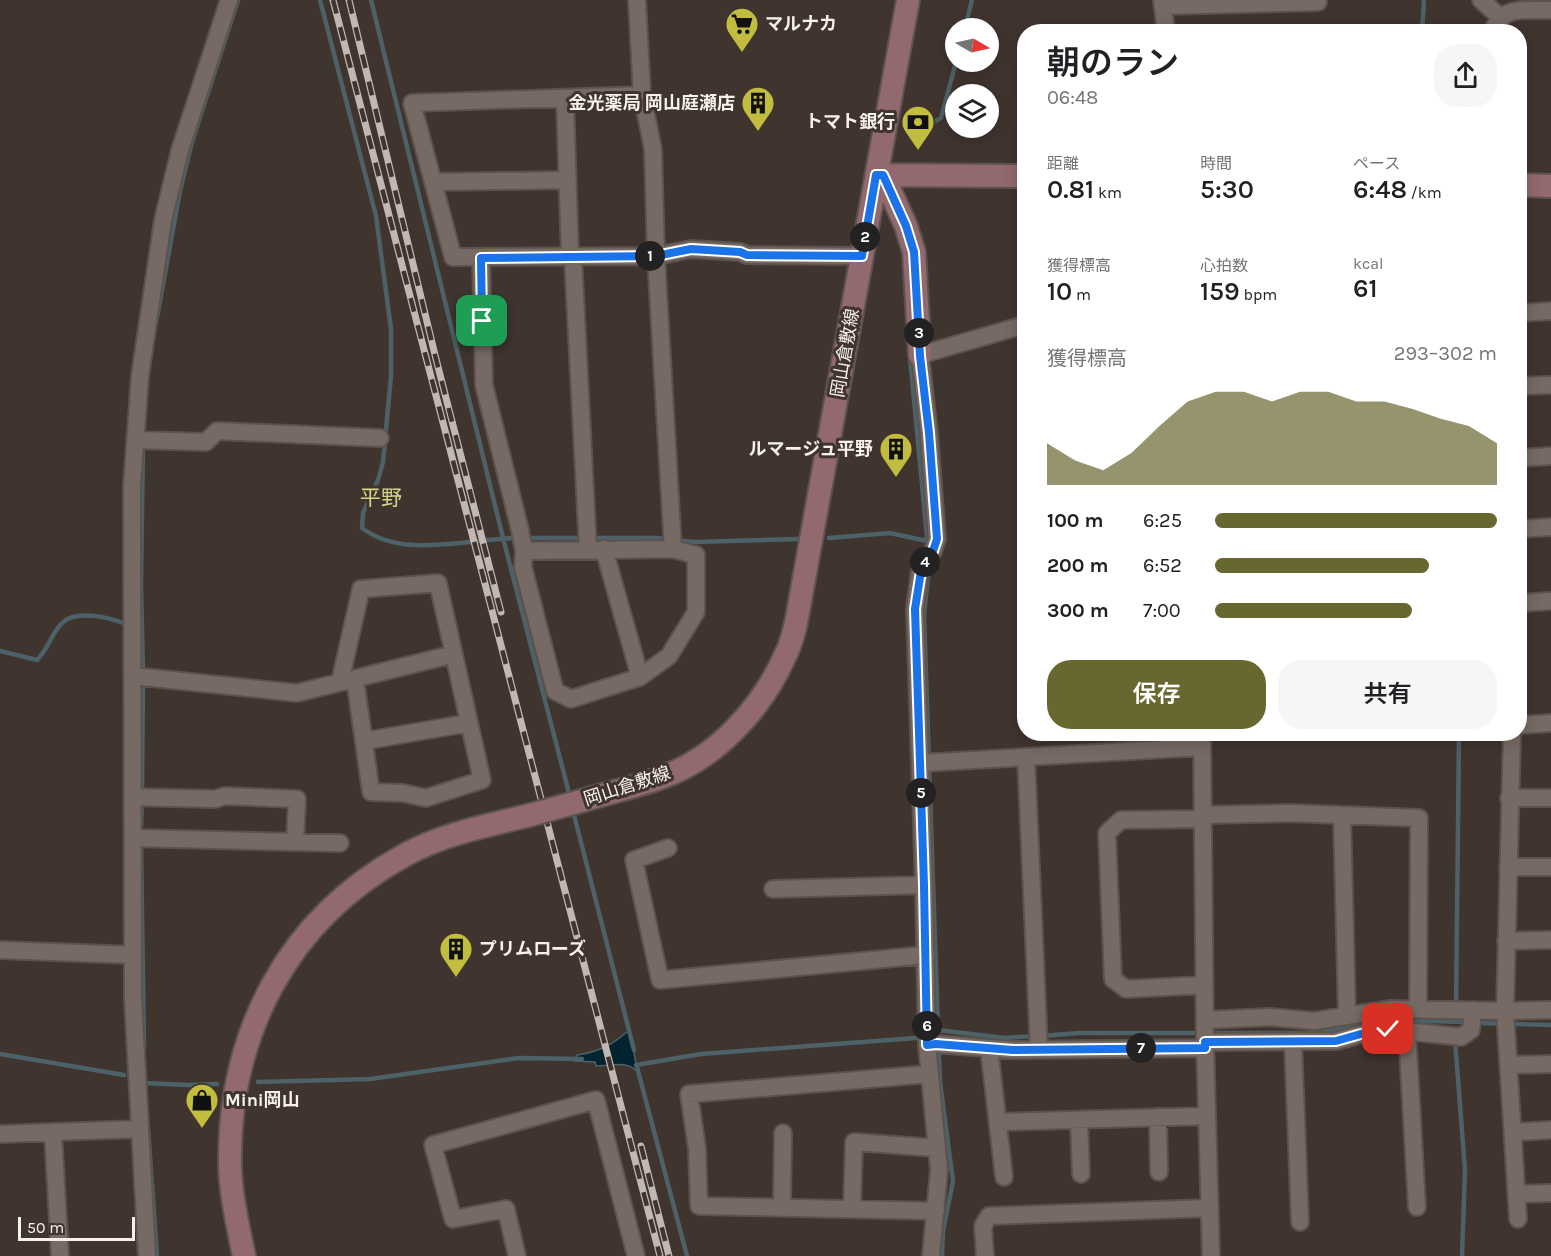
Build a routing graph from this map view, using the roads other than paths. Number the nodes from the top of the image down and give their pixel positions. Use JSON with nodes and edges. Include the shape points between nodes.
{"nodes":[{"id":1,"x":229,"y":0,"type":"edge"},
{"id":2,"x":637,"y":0,"type":"edge"},
{"id":3,"x":908,"y":0,"type":"edge"},
{"id":4,"x":1481,"y":0,"type":"edge"},
{"id":5,"x":1318,"y":2,"type":"dead end"},
{"id":6,"x":1163,"y":3,"type":"edge"},
{"id":7,"x":1551,"y":10,"type":"edge"},
{"id":8,"x":1165,"y":24,"type":"edge"},
{"id":9,"x":1496,"y":24,"type":"edge"},
{"id":10,"x":642,"y":95,"type":"junction"},
{"id":11,"x":565,"y":98,"type":"junction"},
{"id":12,"x":880,"y":175,"type":"junction"},
{"id":13,"x":1017,"y":176,"type":"edge"},
{"id":14,"x":567,"y":180,"type":"junction"},
{"id":15,"x":433,"y":182,"type":"junction"},
{"id":16,"x":1527,"y":185,"type":"edge"},
{"id":17,"x":1551,"y":186,"type":"edge"},
{"id":18,"x":656,"y":256,"type":"junction"},
{"id":19,"x":862,"y":256,"type":"junction"},
{"id":20,"x":571,"y":257,"type":"junction"},
{"id":21,"x":481,"y":258,"type":"junction"},
{"id":22,"x":1551,"y":311,"type":"edge"},
{"id":23,"x":1527,"y":313,"type":"edge"},
{"id":24,"x":1017,"y":327,"type":"edge"},
{"id":25,"x":920,"y":356,"type":"junction"},
{"id":26,"x":1551,"y":386,"type":"edge"},
{"id":27,"x":1527,"y":387,"type":"edge"},
{"id":28,"x":380,"y":438,"type":"dead end"},
{"id":29,"x":141,"y":440,"type":"junction"},
{"id":30,"x":1551,"y":456,"type":"edge"},
{"id":31,"x":1527,"y":458,"type":"edge"},
{"id":32,"x":1551,"y":527,"type":"edge"},
{"id":33,"x":1527,"y":529,"type":"edge"},
{"id":34,"x":522,"y":542,"type":"junction"},
{"id":35,"x":673,"y":542,"type":"junction"},
{"id":36,"x":591,"y":543,"type":"junction"},
{"id":37,"x":1551,"y":601,"type":"edge"},
{"id":38,"x":1527,"y":603,"type":"edge"},
{"id":39,"x":454,"y":654,"type":"junction"},
{"id":40,"x":140,"y":677,"type":"junction"},
{"id":41,"x":640,"y":677,"type":"junction"},
{"id":42,"x":348,"y":680,"type":"junction"},
{"id":43,"x":469,"y":723,"type":"junction"},
{"id":44,"x":1551,"y":723,"type":"edge"},
{"id":45,"x":1527,"y":725,"type":"edge"},
{"id":46,"x":364,"y":741,"type":"junction"},
{"id":47,"x":1192,"y":741,"type":"edge"},
{"id":48,"x":1202,"y":741,"type":"edge"},
{"id":49,"x":1512,"y":741,"type":"edge"},
{"id":50,"x":1026,"y":757,"type":"junction"},
{"id":51,"x":926,"y":762,"type":"junction"},
{"id":52,"x":140,"y":797,"type":"junction"},
{"id":53,"x":1509,"y":798,"type":"junction"},
{"id":54,"x":1551,"y":798,"type":"edge"},
{"id":55,"x":1342,"y":815,"type":"junction"},
{"id":56,"x":1202,"y":817,"type":"junction"},
{"id":57,"x":140,"y":838,"type":"junction"},
{"id":58,"x":296,"y":842,"type":"junction"},
{"id":59,"x":340,"y":843,"type":"dead end"},
{"id":60,"x":668,"y":848,"type":"dead end"},
{"id":61,"x":1508,"y":867,"type":"junction"},
{"id":62,"x":1551,"y":867,"type":"edge"},
{"id":63,"x":924,"y":885,"type":"junction"},
{"id":64,"x":773,"y":889,"type":"dead end"},
{"id":65,"x":1551,"y":940,"type":"edge"},
{"id":66,"x":1506,"y":941,"type":"junction"},
{"id":67,"x":0,"y":950,"type":"edge"},
{"id":68,"x":133,"y":955,"type":"junction"},
{"id":69,"x":926,"y":955,"type":"junction"},
{"id":70,"x":1204,"y":985,"type":"junction"},
{"id":71,"x":1418,"y":1009,"type":"junction"},
{"id":72,"x":1551,"y":1010,"type":"edge"},
{"id":73,"x":1347,"y":1016,"type":"junction"},
{"id":74,"x":1505,"y":1020,"type":"junction"},
{"id":75,"x":1463,"y":1021,"type":"junction"},
{"id":76,"x":1407,"y":1031,"type":"junction"},
{"id":77,"x":1205,"y":1035,"type":"junction"},
{"id":78,"x":932,"y":1040,"type":"junction"},
{"id":79,"x":1039,"y":1040,"type":"junction"},
{"id":80,"x":1293,"y":1042,"type":"junction"},
{"id":81,"x":989,"y":1048,"type":"junction"},
{"id":82,"x":1551,"y":1064,"type":"edge"},
{"id":83,"x":1509,"y":1065,"type":"junction"},
{"id":84,"x":929,"y":1074,"type":"junction"},
{"id":85,"x":1207,"y":1116,"type":"junction"},
{"id":86,"x":1158,"y":1117,"type":"junction"},
{"id":87,"x":1079,"y":1120,"type":"junction"},
{"id":88,"x":998,"y":1122,"type":"junction"},
{"id":89,"x":139,"y":1129,"type":"junction"},
{"id":90,"x":1551,"y":1130,"type":"edge"},
{"id":91,"x":53,"y":1132,"type":"junction"},
{"id":92,"x":1513,"y":1132,"type":"junction"},
{"id":93,"x":783,"y":1133,"type":"dead end"},
{"id":94,"x":0,"y":1134,"type":"edge"},
{"id":95,"x":937,"y":1148,"type":"junction"},
{"id":96,"x":1159,"y":1172,"type":"dead end"},
{"id":97,"x":1081,"y":1174,"type":"dead end"},
{"id":98,"x":1004,"y":1177,"type":"dead end"},
{"id":99,"x":1551,"y":1193,"type":"edge"},
{"id":100,"x":1516,"y":1194,"type":"junction"},
{"id":101,"x":1417,"y":1207,"type":"dead end"},
{"id":102,"x":783,"y":1208,"type":"junction"},
{"id":103,"x":852,"y":1209,"type":"junction"},
{"id":104,"x":1210,"y":1209,"type":"junction"},
{"id":105,"x":936,"y":1211,"type":"junction"},
{"id":106,"x":1518,"y":1219,"type":"dead end"},
{"id":107,"x":1300,"y":1222,"type":"dead end"},
{"id":108,"x":60,"y":1256,"type":"edge"},
{"id":109,"x":147,"y":1256,"type":"edge"},
{"id":110,"x":244,"y":1256,"type":"edge"},
{"id":111,"x":517,"y":1256,"type":"edge"},
{"id":112,"x":636,"y":1256,"type":"edge"},
{"id":113,"x":932,"y":1256,"type":"edge"},
{"id":114,"x":985,"y":1256,"type":"edge"},
{"id":115,"x":1211,"y":1256,"type":"edge"}],
"edges":[{"from":1,"to":29,"type":"street","via":[[180,150],[163,220],[140,376]]},
{"from":2,"to":10,"type":"street"},
{"from":3,"to":12,"type":"main road","name":"岡山倉敷線"},
{"from":4,"to":9,"type":"street"},
{"from":5,"to":6,"type":"street"},
{"from":6,"to":8,"type":"street"},
{"from":7,"to":9,"type":"street","via":[[1512,11]]},
{"from":10,"to":11,"type":"street"},
{"from":10,"to":18,"type":"street","via":[[653,149]]},
{"from":11,"to":14,"type":"street"},
{"from":11,"to":15,"type":"street","via":[[412,103]]},
{"from":12,"to":13,"type":"main road"},
{"from":12,"to":19,"type":"main road","name":"岡山倉敷線"},
{"from":12,"to":25,"type":"main road","via":[[906,226],[914,252]]},
{"from":14,"to":15,"type":"street"},
{"from":14,"to":20,"type":"street"},
{"from":15,"to":21,"type":"street","via":[[453,257]]},
{"from":16,"to":17,"type":"main road"},
{"from":18,"to":19,"type":"street","via":[[691,249],[747,255]]},
{"from":18,"to":20,"type":"street"},
{"from":18,"to":35,"type":"street"},
{"from":19,"to":110,"type":"main road","name":"岡山倉敷線","bridge":true,"via":[[800,600],[786,654],[772,682],[732,732],[702,757],[662,778],[454,835],[407,854],[364,879],[320,918],[288,957],[265,998],[233,1102],[230,1167]]},
{"from":20,"to":21,"type":"street"},
{"from":20,"to":36,"type":"street"},
{"from":21,"to":34,"type":"street","via":[[484,385]]},
{"from":22,"to":23,"type":"street"},
{"from":24,"to":25,"type":"street"},
{"from":25,"to":51,"type":"street","via":[[937,539],[917,584],[915,609]]},
{"from":26,"to":27,"type":"street"},
{"from":28,"to":29,"type":"street","via":[[217,431],[206,442]]},
{"from":29,"to":40,"type":"street","via":[[132,486],[132,627]]},
{"from":30,"to":31,"type":"street"},
{"from":32,"to":33,"type":"street"},
{"from":34,"to":36,"type":"street"},
{"from":34,"to":41,"type":"street","via":[[523,567],[555,691],[571,699]]},
{"from":35,"to":36,"type":"street"},
{"from":35,"to":41,"type":"street","via":[[696,555],[696,612],[669,656]]},
{"from":36,"to":41,"type":"street"},
{"from":37,"to":38,"type":"street"},
{"from":39,"to":42,"type":"street"},
{"from":39,"to":42,"type":"street","via":[[438,583],[361,590]]},
{"from":39,"to":43,"type":"street"},
{"from":40,"to":42,"type":"street","via":[[297,693]]},
{"from":40,"to":52,"type":"street"},
{"from":42,"to":46,"type":"street"},
{"from":43,"to":46,"type":"street"},
{"from":43,"to":46,"type":"street","via":[[482,780],[426,798],[371,792]]},
{"from":44,"to":45,"type":"street"},
{"from":47,"to":50,"type":"street"},
{"from":48,"to":56,"type":"street"},
{"from":49,"to":53,"type":"street"},
{"from":50,"to":51,"type":"street"},
{"from":50,"to":79,"type":"street"},
{"from":51,"to":63,"type":"street"},
{"from":52,"to":57,"type":"street"},
{"from":52,"to":58,"type":"street","via":[[297,799]]},
{"from":53,"to":54,"type":"street"},
{"from":53,"to":61,"type":"street"},
{"from":55,"to":56,"type":"street"},
{"from":55,"to":71,"type":"street","via":[[1419,818]]},
{"from":55,"to":73,"type":"street"},
{"from":56,"to":70,"type":"street"},
{"from":56,"to":70,"type":"street","via":[[1121,820],[1107,833],[1113,979],[1126,989]]},
{"from":57,"to":58,"type":"street"},
{"from":57,"to":68,"type":"street"},
{"from":58,"to":59,"type":"street"},
{"from":60,"to":69,"type":"street","via":[[634,860],[660,980]]},
{"from":61,"to":62,"type":"street"},
{"from":61,"to":66,"type":"street"},
{"from":63,"to":64,"type":"street"},
{"from":63,"to":69,"type":"street"},
{"from":65,"to":66,"type":"street"},
{"from":66,"to":74,"type":"street"},
{"from":67,"to":68,"type":"street"},
{"from":68,"to":89,"type":"street"},
{"from":69,"to":78,"type":"street"},
{"from":70,"to":77,"type":"street"},
{"from":71,"to":73,"type":"street"},
{"from":71,"to":75,"type":"street"},
{"from":72,"to":74,"type":"street"},
{"from":73,"to":77,"type":"street","via":[[1314,1021],[1270,1017]]},
{"from":74,"to":75,"type":"street"},
{"from":74,"to":83,"type":"street"},
{"from":75,"to":76,"type":"street"},
{"from":76,"to":80,"type":"street","via":[[1388,1029],[1336,1041]]},
{"from":76,"to":101,"type":"street"},
{"from":77,"to":79,"type":"street"},
{"from":77,"to":80,"type":"street"},
{"from":77,"to":85,"type":"street"},
{"from":78,"to":81,"type":"street"},
{"from":78,"to":84,"type":"street"},
{"from":79,"to":81,"type":"street"},
{"from":80,"to":107,"type":"street"},
{"from":81,"to":88,"type":"street"},
{"from":82,"to":83,"type":"street"},
{"from":83,"to":92,"type":"street"},
{"from":84,"to":95,"type":"street"},
{"from":84,"to":102,"type":"street","via":[[689,1094],[697,1148],[699,1206]]},
{"from":85,"to":86,"type":"street"},
{"from":85,"to":104,"type":"street"},
{"from":86,"to":87,"type":"street"},
{"from":86,"to":96,"type":"street"},
{"from":87,"to":88,"type":"street"},
{"from":87,"to":97,"type":"street"},
{"from":88,"to":98,"type":"street"},
{"from":89,"to":91,"type":"street"},
{"from":89,"to":109,"type":"street"},
{"from":90,"to":92,"type":"street"},
{"from":91,"to":94,"type":"street"},
{"from":91,"to":108,"type":"street"},
{"from":92,"to":100,"type":"street"},
{"from":93,"to":102,"type":"street"},
{"from":95,"to":103,"type":"street","via":[[854,1142]]},
{"from":95,"to":105,"type":"street"},
{"from":99,"to":100,"type":"street"},
{"from":100,"to":106,"type":"street"},
{"from":102,"to":103,"type":"street"},
{"from":103,"to":105,"type":"street"},
{"from":104,"to":114,"type":"street","via":[[989,1216],[983,1226]]},
{"from":104,"to":115,"type":"street"},
{"from":105,"to":113,"type":"street"},
{"from":111,"to":112,"type":"street","via":[[506,1209],[453,1219],[433,1145],[596,1100]]}]}
